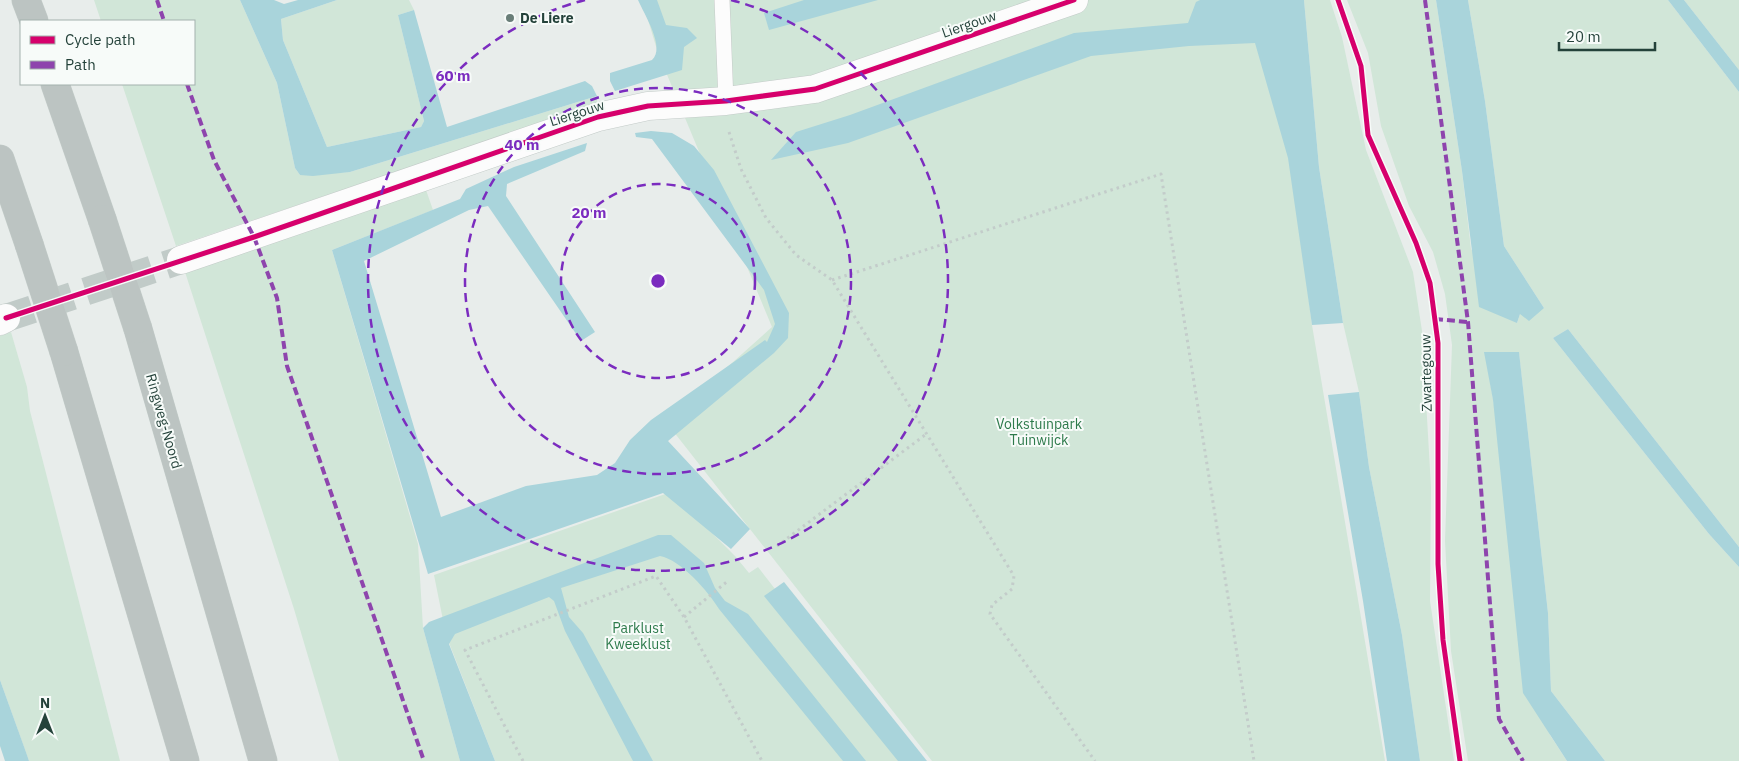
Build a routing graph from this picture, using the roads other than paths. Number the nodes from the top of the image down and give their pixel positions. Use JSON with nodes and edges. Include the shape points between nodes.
{"nodes":[{"id":1,"x":26,"y":0,"type":"edge"},
{"id":2,"x":722,"y":0,"type":"edge"},
{"id":3,"x":1074,"y":0,"type":"edge"},
{"id":4,"x":34,"y":20,"type":"edge"},
{"id":5,"x":55,"y":85,"type":"edge"},
{"id":6,"x":726,"y":101,"type":"junction"},
{"id":7,"x":0,"y":159,"type":"edge"},
{"id":8,"x":181,"y":260,"type":"tunnel mouth"},
{"id":9,"x":185,"y":761,"type":"edge"},
{"id":10,"x":263,"y":761,"type":"edge"}],
"edges":[{"from":1,"to":4,"type":"highway"},
{"from":2,"to":6,"type":"lane"},
{"from":3,"to":6,"type":"street","name":"Liergouw","via":[[815,89]]},
{"from":5,"to":10,"type":"highway","name":"Ringweg-Noord","bridge":true,"via":[[138,329]]},
{"from":6,"to":8,"type":"street","name":"Liergouw","via":[[648,106],[598,117]]},
{"from":7,"to":9,"type":"highway","bridge":true,"via":[[64,352]]}]}
